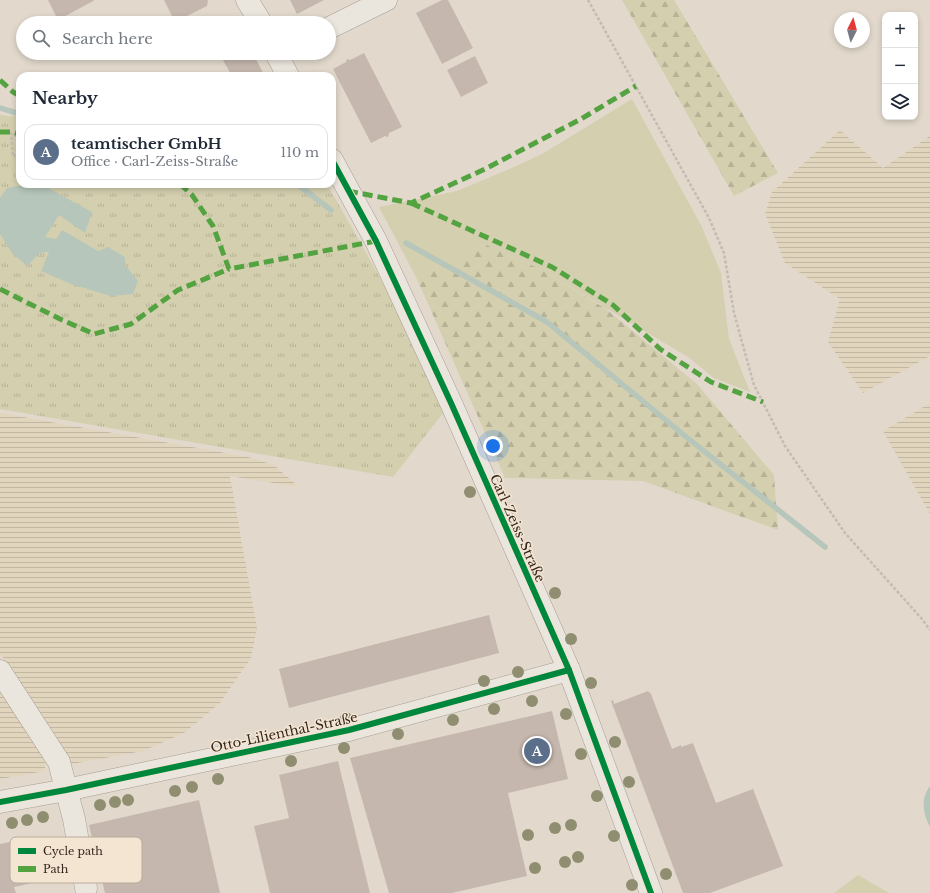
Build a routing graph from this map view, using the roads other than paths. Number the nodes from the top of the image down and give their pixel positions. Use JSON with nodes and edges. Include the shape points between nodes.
{"nodes":[{"id":1,"x":248,"y":0,"type":"edge"},
{"id":2,"x":386,"y":0,"type":"edge"},
{"id":3,"x":257,"y":16,"type":"edge"},
{"id":4,"x":336,"y":25,"type":"edge"},
{"id":5,"x":280,"y":60,"type":"edge"},
{"id":6,"x":286,"y":72,"type":"edge"},
{"id":7,"x":336,"y":167,"type":"edge"},
{"id":8,"x":569,"y":670,"type":"junction"},
{"id":9,"x":0,"y":671,"type":"edge"},
{"id":10,"x":66,"y":790,"type":"junction"},
{"id":11,"x":0,"y":802,"type":"edge"},
{"id":12,"x":77,"y":837,"type":"edge"},
{"id":13,"x":85,"y":883,"type":"edge"},
{"id":14,"x":86,"y":888,"type":"dead end"},
{"id":15,"x":651,"y":893,"type":"edge"}],
"edges":[{"from":1,"to":3,"type":"street"},
{"from":2,"to":4,"type":"street"},
{"from":5,"to":6,"type":"street"},
{"from":7,"to":8,"type":"street","name":"Carl-Zeiss-Straße","via":[[376,241]]},
{"from":8,"to":10,"type":"street","name":"Otto-Lilienthal-Straße","via":[[349,730]]},
{"from":8,"to":15,"type":"street","name":"Carl-Zeiss-Straße"},
{"from":9,"to":10,"type":"street","via":[[59,762]]},
{"from":10,"to":11,"type":"street","name":"Otto-Lilienthal-Straße"},
{"from":10,"to":12,"type":"street"},
{"from":13,"to":14,"type":"street"}]}
